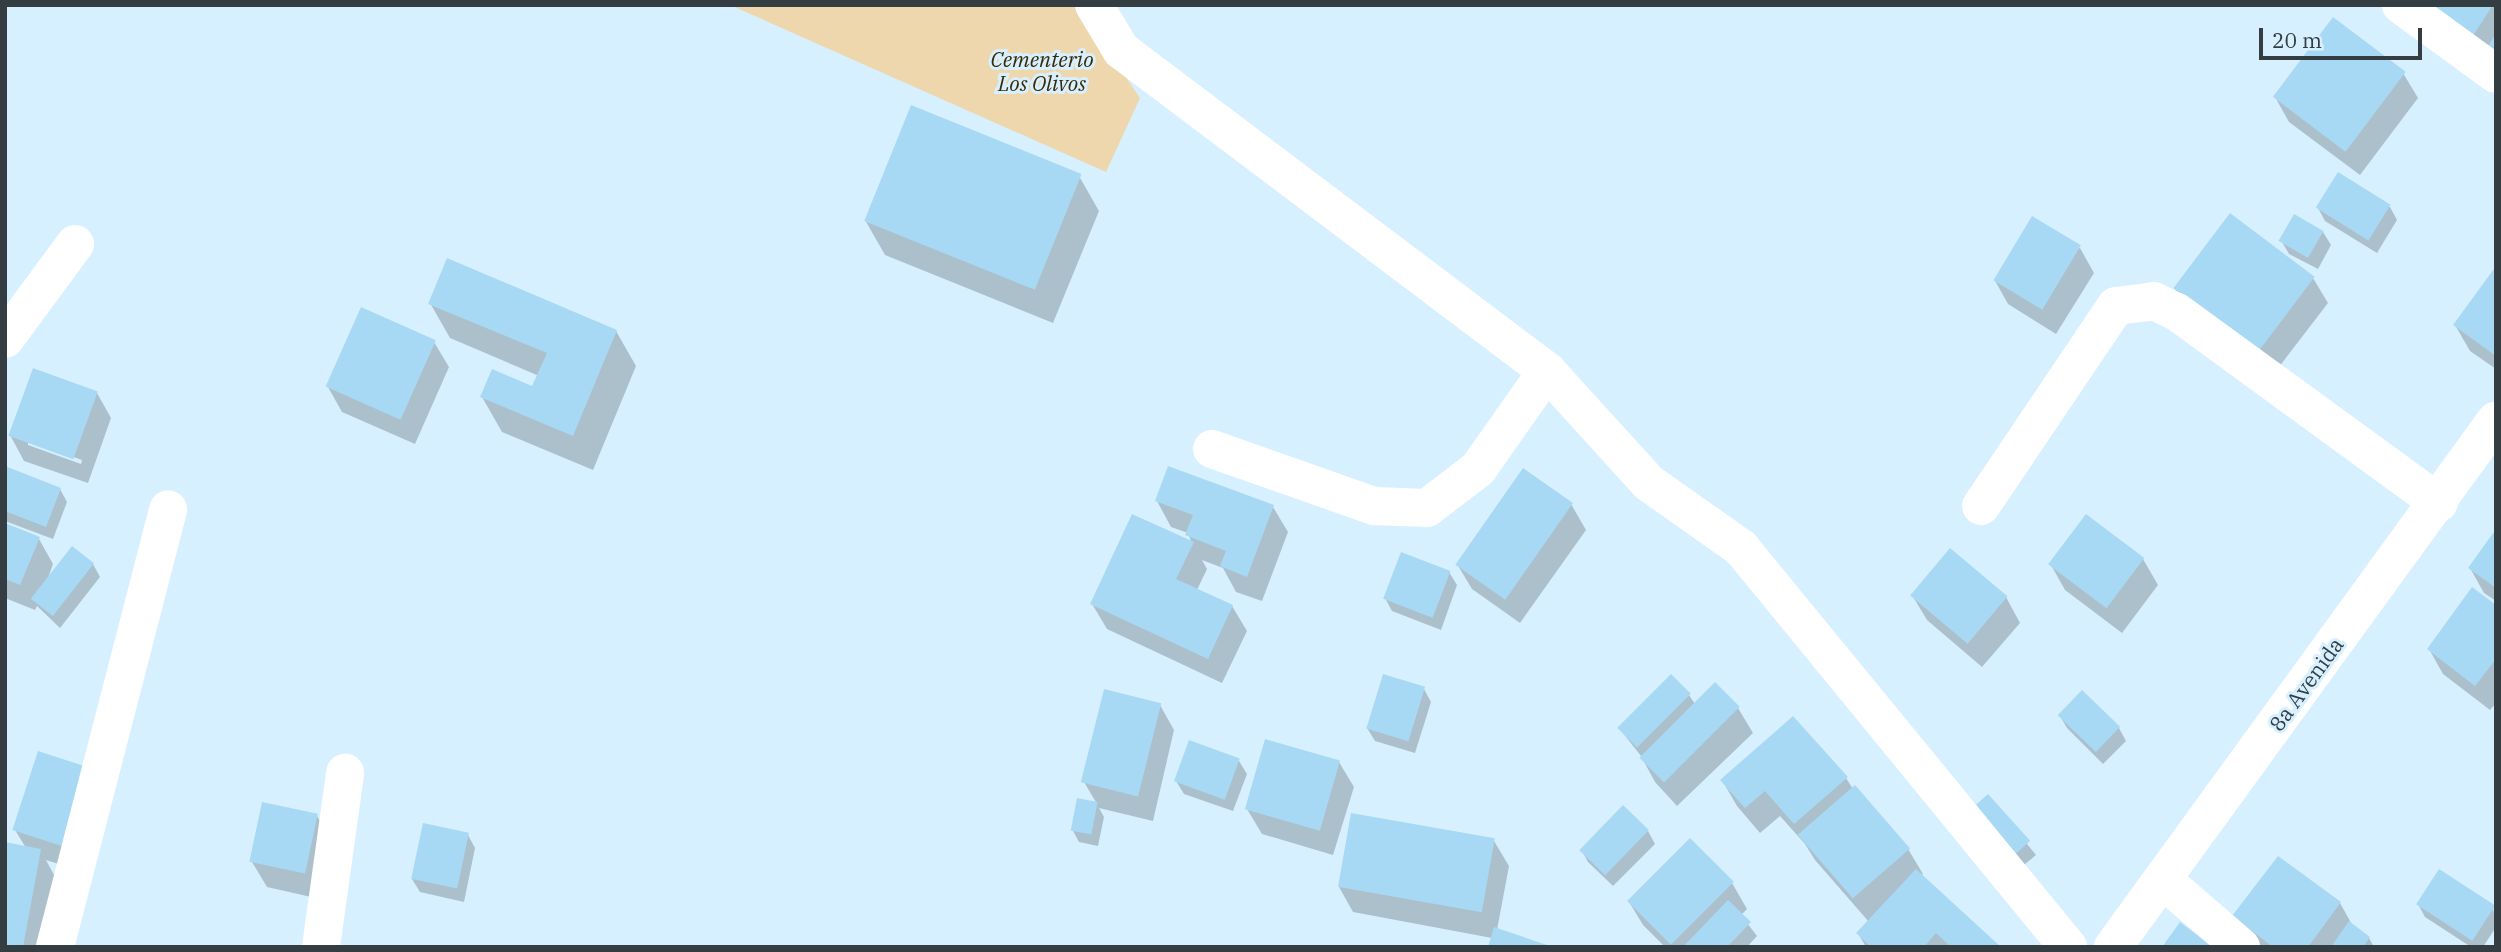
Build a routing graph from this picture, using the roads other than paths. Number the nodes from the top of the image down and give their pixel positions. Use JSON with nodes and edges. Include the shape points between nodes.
{"nodes":[{"id":1,"x":1094,"y":5,"type":"edge"},
{"id":2,"x":2401,"y":5,"type":"edge"},
{"id":3,"x":2496,"y":75,"type":"edge"},
{"id":4,"x":75,"y":244,"type":"dead end"},
{"id":5,"x":5,"y":339,"type":"edge"},
{"id":6,"x":1547,"y":371,"type":"junction"},
{"id":7,"x":2496,"y":420,"type":"edge"},
{"id":8,"x":1212,"y":449,"type":"dead end"},
{"id":9,"x":2439,"y":503,"type":"junction"},
{"id":10,"x":1981,"y":506,"type":"dead end"},
{"id":11,"x":168,"y":509,"type":"dead end"},
{"id":12,"x":345,"y":772,"type":"dead end"},
{"id":13,"x":2163,"y":880,"type":"junction"},
{"id":14,"x":55,"y":947,"type":"edge"},
{"id":15,"x":321,"y":947,"type":"edge"},
{"id":16,"x":2068,"y":947,"type":"edge"},
{"id":17,"x":2113,"y":947,"type":"edge"},
{"id":18,"x":2241,"y":947,"type":"edge"}],
"edges":[{"from":1,"to":6,"type":"street","via":[[1121,50]]},
{"from":2,"to":3,"type":"street"},
{"from":4,"to":5,"type":"street"},
{"from":6,"to":8,"type":"street","via":[[1478,469],[1427,508],[1374,506]]},
{"from":6,"to":16,"type":"street","via":[[1649,483],[1741,548]]},
{"from":7,"to":9,"type":"street","name":"8a Avenida"},
{"from":9,"to":10,"type":"street","via":[[2177,312],[2144,301],[2116,306],[2103,321]]},
{"from":9,"to":13,"type":"street","name":"8a Avenida"},
{"from":11,"to":14,"type":"street"},
{"from":12,"to":15,"type":"street"},
{"from":13,"to":17,"type":"street","name":"8a Avenida"},
{"from":13,"to":18,"type":"street"}]}
